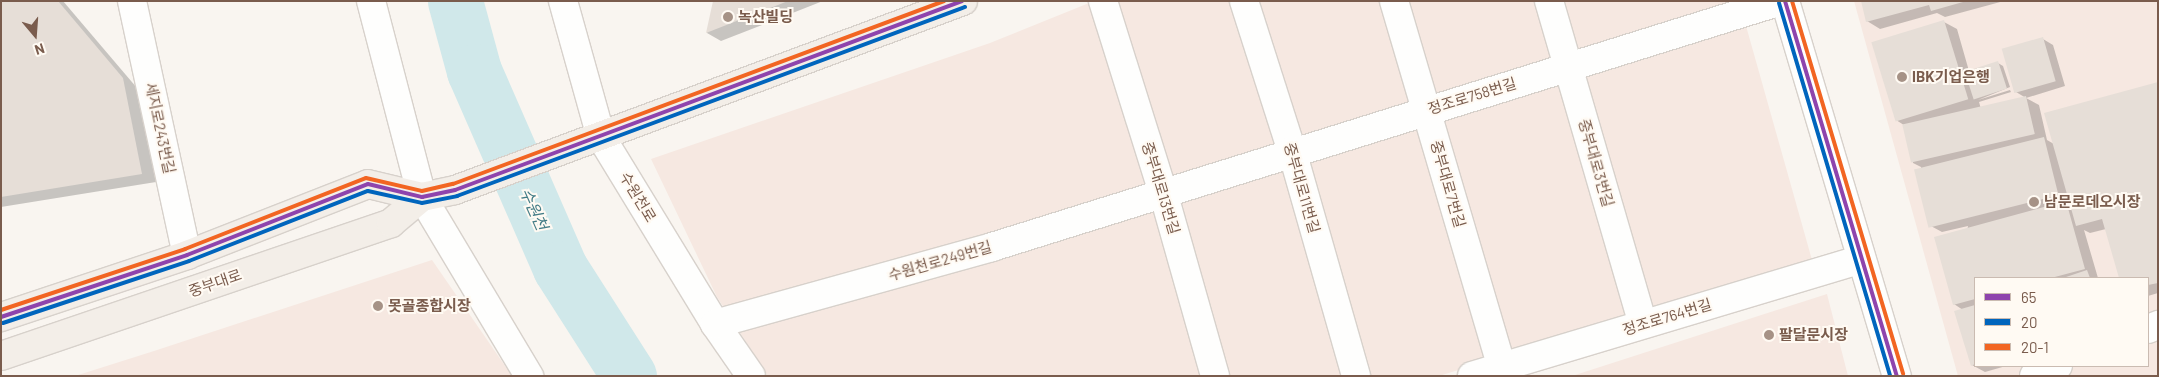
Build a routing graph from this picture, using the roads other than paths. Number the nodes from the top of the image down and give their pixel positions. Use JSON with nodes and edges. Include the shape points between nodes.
{"nodes":[{"id":1,"x":132,"y":1,"type":"edge"},
{"id":2,"x":372,"y":1,"type":"edge"},
{"id":3,"x":563,"y":1,"type":"edge"},
{"id":4,"x":963,"y":1,"type":"edge"},
{"id":5,"x":1103,"y":1,"type":"edge"},
{"id":6,"x":1244,"y":1,"type":"edge"},
{"id":7,"x":1394,"y":1,"type":"edge"},
{"id":8,"x":1549,"y":1,"type":"edge"},
{"id":9,"x":1781,"y":1,"type":"edge"},
{"id":10,"x":1785,"y":1,"type":"edge"},
{"id":11,"x":1568,"y":66,"type":"junction"},
{"id":12,"x":1426,"y":110,"type":"junction"},
{"id":13,"x":593,"y":140,"type":"junction"},
{"id":14,"x":1292,"y":151,"type":"junction"},
{"id":15,"x":1163,"y":192,"type":"junction"},
{"id":16,"x":422,"y":197,"type":"junction"},
{"id":17,"x":187,"y":255,"type":"junction"},
{"id":18,"x":1861,"y":259,"type":"junction"},
{"id":19,"x":1,"y":317,"type":"edge"},
{"id":20,"x":715,"y":324,"type":"junction"},
{"id":21,"x":1642,"y":324,"type":"junction"},
{"id":22,"x":1,"y":356,"type":"edge"},
{"id":23,"x":1502,"y":367,"type":"junction"},
{"id":24,"x":2056,"y":367,"type":"edge"},
{"id":25,"x":529,"y":376,"type":"edge"},
{"id":26,"x":751,"y":376,"type":"edge"},
{"id":27,"x":1215,"y":376,"type":"edge"},
{"id":28,"x":1356,"y":376,"type":"edge"},
{"id":29,"x":1472,"y":376,"type":"edge"},
{"id":30,"x":1896,"y":376,"type":"edge"},
{"id":31,"x":2034,"y":376,"type":"edge"}],
"edges":[{"from":1,"to":17,"type":"street","name":"세지로243번길"},
{"from":2,"to":16,"type":"street"},
{"from":3,"to":13,"type":"street","name":"수원천로"},
{"from":4,"to":13,"type":"main road","name":"중부대로"},
{"from":5,"to":15,"type":"street","name":"중부대로13번길"},
{"from":6,"to":14,"type":"street","name":"중부대로11번길"},
{"from":7,"to":12,"type":"street","name":"중부대로7번길"},
{"from":8,"to":11,"type":"street","name":"중부대로3번길"},
{"from":9,"to":11,"type":"street","name":"정조로758번길"},
{"from":10,"to":18,"type":"street"},
{"from":11,"to":12,"type":"street","name":"정조로758번길"},
{"from":11,"to":21,"type":"street","name":"중부대로3번길"},
{"from":12,"to":14,"type":"street","name":"정조로758번길"},
{"from":12,"to":23,"type":"street","name":"중부대로7번길"},
{"from":13,"to":16,"type":"main road","name":"중부대로","via":[[455,190]]},
{"from":13,"to":20,"type":"street","name":"수원천로"},
{"from":14,"to":15,"type":"street","name":"정조로758번길"},
{"from":14,"to":28,"type":"street","name":"중부대로11번길"},
{"from":15,"to":20,"type":"street","name":"수원천로249번길","via":[[992,247]]},
{"from":15,"to":27,"type":"street","name":"중부대로13번길"},
{"from":16,"to":17,"type":"main road","name":"중부대로","via":[[368,184]]},
{"from":16,"to":22,"type":"main road","name":"중부대로","via":[[391,223]]},
{"from":16,"to":25,"type":"street"},
{"from":17,"to":19,"type":"main road","name":"중부대로"},
{"from":18,"to":21,"type":"street","name":"정조로764번길"},
{"from":18,"to":30,"type":"street"},
{"from":20,"to":26,"type":"street","name":"수원천로"},
{"from":21,"to":23,"type":"street","name":"정조로764번길"},
{"from":23,"to":29,"type":"street","name":"정조로764번길"},
{"from":24,"to":31,"type":"street"}]}
